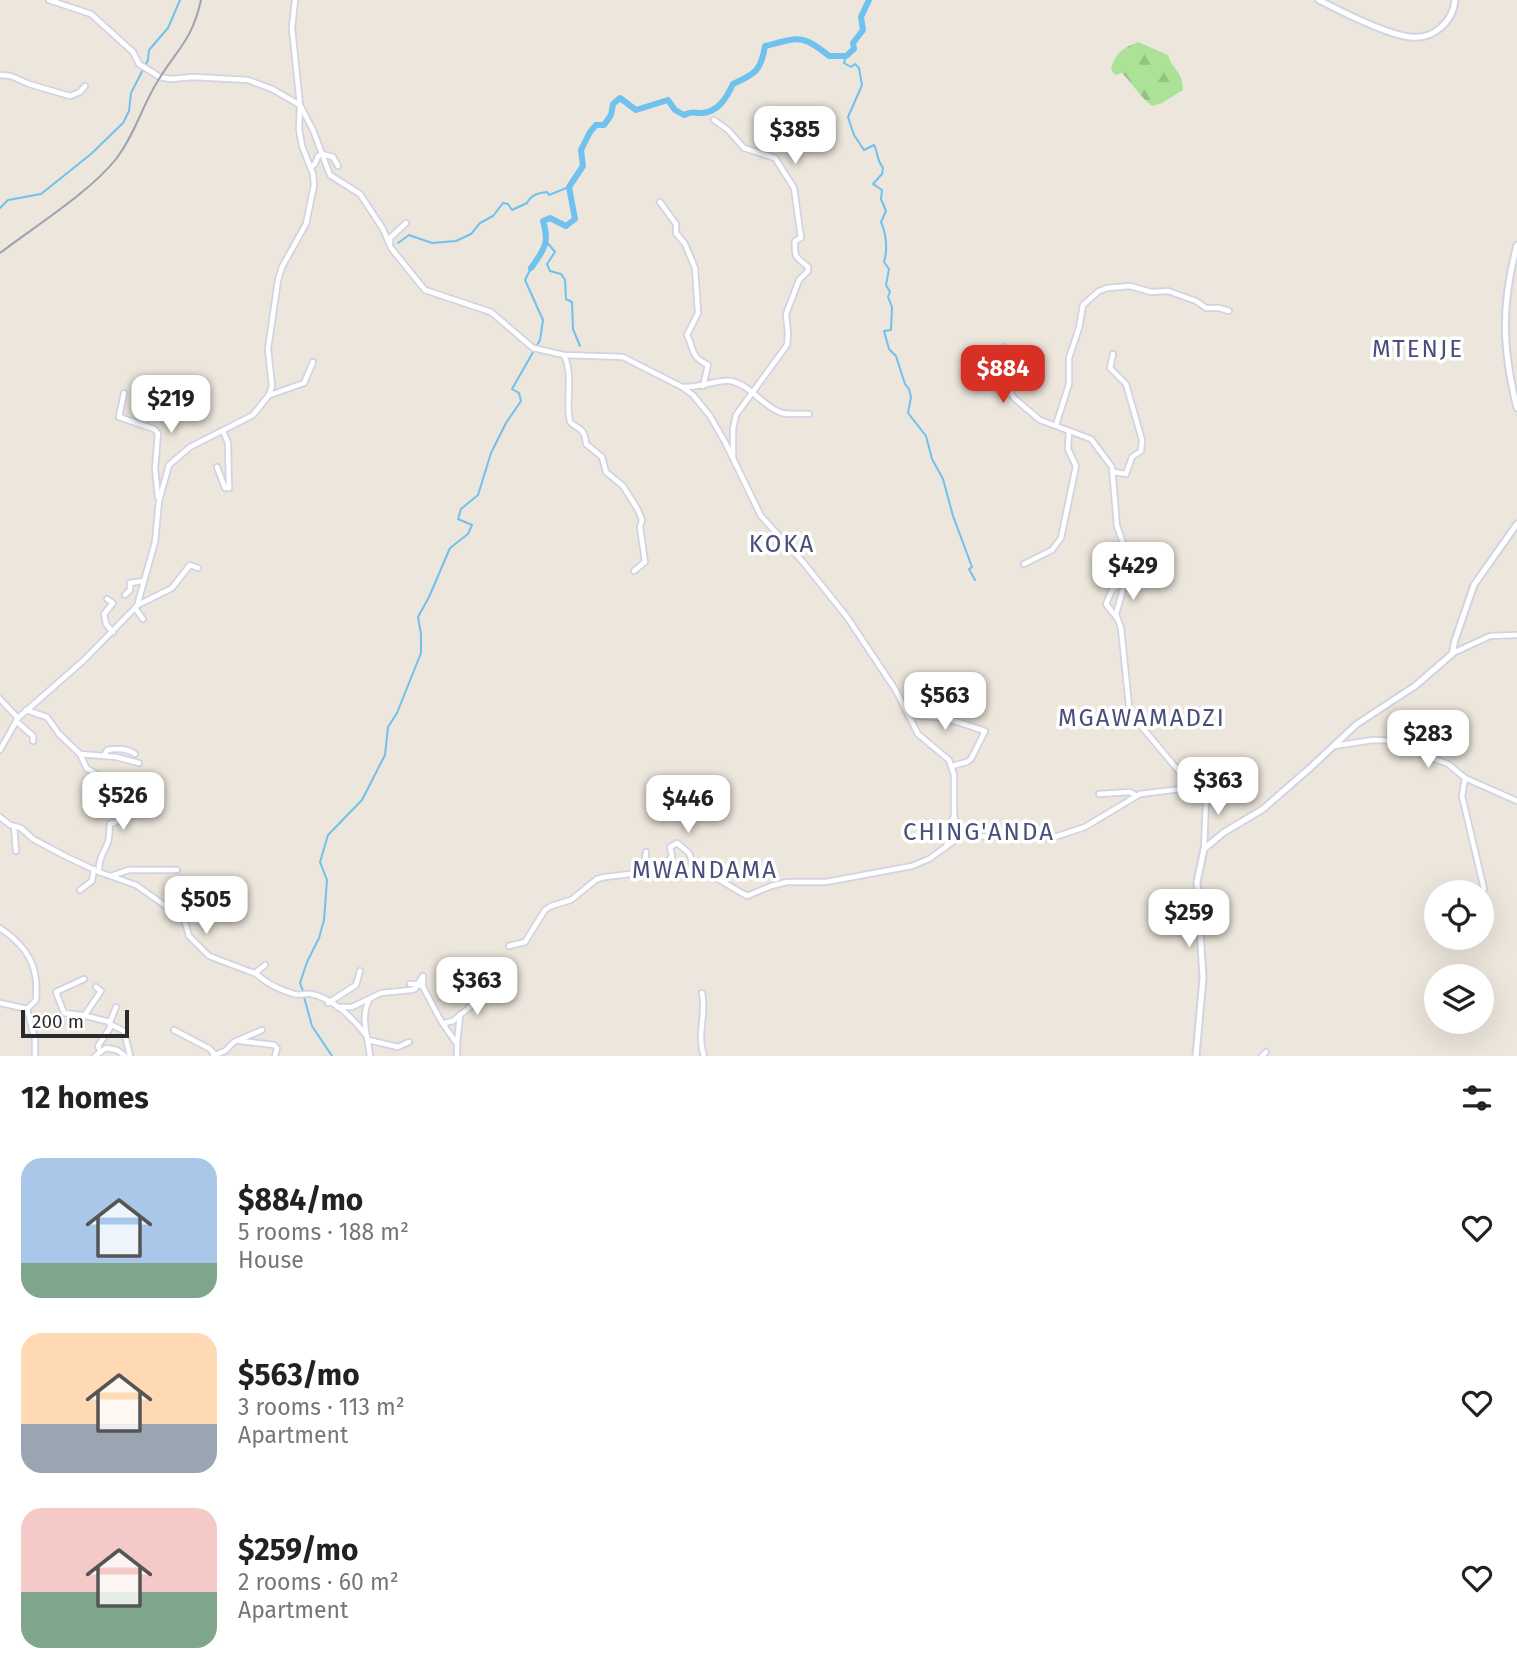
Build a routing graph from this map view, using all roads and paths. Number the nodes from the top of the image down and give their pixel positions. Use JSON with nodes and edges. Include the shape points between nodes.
{"nodes":[{"id":1,"x":49,"y":0,"type":"edge"},
{"id":2,"x":295,"y":0,"type":"edge"},
{"id":3,"x":1319,"y":0,"type":"edge"},
{"id":4,"x":1455,"y":0,"type":"edge"},
{"id":5,"x":0,"y":75,"type":"edge"},
{"id":6,"x":85,"y":86,"type":"dead end"},
{"id":7,"x":300,"y":105,"type":"junction"},
{"id":8,"x":714,"y":120,"type":"dead end"},
{"id":9,"x":322,"y":153,"type":"junction"},
{"id":10,"x":338,"y":166,"type":"dead end"},
{"id":11,"x":311,"y":167,"type":"junction"},
{"id":12,"x":660,"y":202,"type":"dead end"},
{"id":13,"x":406,"y":223,"type":"dead end"},
{"id":14,"x":1517,"y":245,"type":"edge"},
{"id":15,"x":391,"y":248,"type":"junction"},
{"id":16,"x":1229,"y":311,"type":"dead end"},
{"id":17,"x":1004,"y":347,"type":"dead end"},
{"id":18,"x":1113,"y":354,"type":"dead end"},
{"id":19,"x":564,"y":355,"type":"junction"},
{"id":20,"x":313,"y":362,"type":"dead end"},
{"id":21,"x":703,"y":386,"type":"junction"},
{"id":22,"x":682,"y":387,"type":"junction"},
{"id":23,"x":124,"y":393,"type":"dead end"},
{"id":24,"x":751,"y":393,"type":"junction"},
{"id":25,"x":269,"y":396,"type":"junction"},
{"id":26,"x":1517,"y":408,"type":"edge"},
{"id":27,"x":809,"y":414,"type":"dead end"},
{"id":28,"x":1056,"y":425,"type":"junction"},
{"id":29,"x":223,"y":431,"type":"junction"},
{"id":30,"x":1069,"y":431,"type":"junction"},
{"id":31,"x":733,"y":457,"type":"junction"},
{"id":32,"x":216,"y":467,"type":"dead end"},
{"id":33,"x":1114,"y":472,"type":"junction"},
{"id":34,"x":159,"y":501,"type":"junction"},
{"id":35,"x":1517,"y":524,"type":"edge"},
{"id":36,"x":1024,"y":564,"type":"dead end"},
{"id":37,"x":198,"y":568,"type":"dead end"},
{"id":38,"x":634,"y":570,"type":"dead end"},
{"id":39,"x":144,"y":581,"type":"junction"},
{"id":40,"x":1123,"y":581,"type":"junction"},
{"id":41,"x":125,"y":595,"type":"dead end"},
{"id":42,"x":107,"y":598,"type":"dead end"},
{"id":43,"x":136,"y":607,"type":"junction"},
{"id":44,"x":1117,"y":618,"type":"junction"},
{"id":45,"x":143,"y":619,"type":"dead end"},
{"id":46,"x":113,"y":632,"type":"junction"},
{"id":47,"x":1517,"y":635,"type":"edge"},
{"id":48,"x":1453,"y":653,"type":"junction"},
{"id":49,"x":0,"y":699,"type":"edge"},
{"id":50,"x":26,"y":710,"type":"junction"},
{"id":51,"x":908,"y":715,"type":"junction"},
{"id":52,"x":17,"y":719,"type":"junction"},
{"id":53,"x":33,"y":741,"type":"dead end"},
{"id":54,"x":1,"y":744,"type":"edge"},
{"id":55,"x":1333,"y":746,"type":"junction"},
{"id":56,"x":80,"y":754,"type":"junction"},
{"id":57,"x":135,"y":754,"type":"dead end"},
{"id":58,"x":104,"y":756,"type":"junction"},
{"id":59,"x":139,"y":763,"type":"dead end"},
{"id":60,"x":952,"y":766,"type":"junction"},
{"id":61,"x":1465,"y":778,"type":"junction"},
{"id":62,"x":1189,"y":788,"type":"junction"},
{"id":63,"x":121,"y":794,"type":"dead end"},
{"id":64,"x":1099,"y":794,"type":"dead end"},
{"id":65,"x":1136,"y":796,"type":"junction"},
{"id":66,"x":1517,"y":801,"type":"edge"},
{"id":67,"x":121,"y":810,"type":"dead end"},
{"id":68,"x":954,"y":815,"type":"junction"},
{"id":69,"x":0,"y":817,"type":"edge"},
{"id":70,"x":14,"y":826,"type":"junction"},
{"id":71,"x":962,"y":835,"type":"junction"},
{"id":72,"x":946,"y":848,"type":"junction"},
{"id":73,"x":1204,"y":849,"type":"junction"},
{"id":74,"x":16,"y":851,"type":"dead end"},
{"id":75,"x":646,"y":852,"type":"dead end"},
{"id":76,"x":663,"y":869,"type":"junction"},
{"id":77,"x":177,"y":870,"type":"dead end"},
{"id":78,"x":97,"y":871,"type":"junction"},
{"id":79,"x":644,"y":872,"type":"junction"},
{"id":80,"x":710,"y":875,"type":"junction"},
{"id":81,"x":110,"y":876,"type":"junction"},
{"id":82,"x":1482,"y":880,"type":"edge"},
{"id":83,"x":80,"y":890,"type":"dead end"},
{"id":84,"x":0,"y":928,"type":"edge"},
{"id":85,"x":509,"y":946,"type":"dead end"},
{"id":86,"x":265,"y":965,"type":"dead end"},
{"id":87,"x":360,"y":971,"type":"dead end"},
{"id":88,"x":255,"y":973,"type":"junction"},
{"id":89,"x":84,"y":979,"type":"dead end"},
{"id":90,"x":410,"y":984,"type":"dead end"},
{"id":91,"x":478,"y":984,"type":"dead end"},
{"id":92,"x":421,"y":985,"type":"junction"},
{"id":93,"x":96,"y":987,"type":"dead end"},
{"id":94,"x":702,"y":993,"type":"dead end"},
{"id":95,"x":370,"y":999,"type":"junction"},
{"id":96,"x":0,"y":1003,"type":"edge"},
{"id":97,"x":328,"y":1003,"type":"junction"},
{"id":98,"x":116,"y":1007,"type":"dead end"},
{"id":99,"x":337,"y":1007,"type":"junction"},
{"id":100,"x":27,"y":1009,"type":"junction"},
{"id":101,"x":83,"y":1015,"type":"junction"},
{"id":102,"x":460,"y":1015,"type":"junction"},
{"id":103,"x":110,"y":1023,"type":"junction"},
{"id":104,"x":445,"y":1023,"type":"junction"},
{"id":105,"x":78,"y":1026,"type":"dead end"},
{"id":106,"x":174,"y":1030,"type":"dead end"},
{"id":107,"x":262,"y":1030,"type":"dead end"},
{"id":108,"x":365,"y":1034,"type":"junction"},
{"id":109,"x":239,"y":1040,"type":"junction"},
{"id":110,"x":368,"y":1040,"type":"junction"},
{"id":111,"x":408,"y":1042,"type":"dead end"},
{"id":112,"x":457,"y":1044,"type":"junction"},
{"id":113,"x":97,"y":1054,"type":"edge"},
{"id":114,"x":35,"y":1056,"type":"edge"},
{"id":115,"x":128,"y":1056,"type":"edge"},
{"id":116,"x":214,"y":1056,"type":"edge"},
{"id":117,"x":275,"y":1056,"type":"edge"},
{"id":118,"x":370,"y":1056,"type":"edge"},
{"id":119,"x":457,"y":1056,"type":"edge"},
{"id":120,"x":704,"y":1056,"type":"edge"},
{"id":121,"x":1196,"y":1056,"type":"edge"}],
"edges":[{"from":1,"to":7,"type":"street","via":[[91,15],[133,52],[139,64],[167,79],[248,80]]},
{"from":2,"to":7,"type":"street","via":[[292,28]]},
{"from":3,"to":4,"type":"street","via":[[1394,33],[1414,37],[1432,33],[1446,23]]},
{"from":5,"to":6,"type":"street","via":[[70,96]]},
{"from":7,"to":9,"type":"street"},
{"from":7,"to":11,"type":"street","via":[[301,139]]},
{"from":8,"to":24,"type":"street","via":[[744,148],[775,158],[794,188],[802,238],[795,241],[796,257],[808,267],[786,314],[787,345]]},
{"from":9,"to":10,"type":"street","via":[[333,157]]},
{"from":9,"to":11,"type":"street"},
{"from":9,"to":15,"type":"street","via":[[330,175],[360,194]]},
{"from":11,"to":25,"type":"street","via":[[314,184],[306,223],[278,280],[268,349]]},
{"from":12,"to":21,"type":"street","via":[[676,224],[676,233],[695,268],[698,313],[687,335],[692,351],[708,365]]},
{"from":13,"to":15,"type":"street","via":[[390,238]]},
{"from":14,"to":26,"type":"street","via":[[1504,329]]},
{"from":15,"to":19,"type":"street","via":[[425,290],[491,312],[535,349]]},
{"from":16,"to":28,"type":"street","via":[[1206,308],[1168,291],[1130,286],[1099,290],[1083,304],[1069,358],[1069,384]]},
{"from":17,"to":28,"type":"street","via":[[1001,370],[1008,388],[1031,414]]},
{"from":18,"to":33,"type":"street","via":[[1110,368],[1126,384],[1142,440],[1141,451],[1132,457],[1126,474]]},
{"from":19,"to":22,"type":"street","via":[[623,357]]},
{"from":19,"to":38,"type":"street","via":[[570,368],[570,422],[602,457],[606,472],[631,496],[642,520],[645,562]]},
{"from":20,"to":25,"type":"street","via":[[307,381]]},
{"from":21,"to":22,"type":"street"},
{"from":21,"to":24,"type":"street","via":[[729,380]]},
{"from":22,"to":31,"type":"street","via":[[710,416]]},
{"from":23,"to":34,"type":"street","via":[[119,417],[158,433],[155,469]]},
{"from":24,"to":27,"type":"street","via":[[782,412]]},
{"from":24,"to":31,"type":"street","via":[[734,420]]},
{"from":25,"to":29,"type":"street","via":[[253,415]]},
{"from":28,"to":30,"type":"street"},
{"from":29,"to":32,"type":"street","via":[[228,438],[229,488]]},
{"from":29,"to":34,"type":"street","via":[[190,447],[169,465]]},
{"from":30,"to":33,"type":"street","via":[[1091,439]]},
{"from":30,"to":36,"type":"street","via":[[1068,449],[1076,466],[1061,538],[1052,550]]},
{"from":31,"to":51,"type":"street","via":[[761,516],[847,617]]},
{"from":33,"to":40,"type":"street","via":[[1117,526],[1125,549]]},
{"from":34,"to":39,"type":"street","via":[[155,542]]},
{"from":35,"to":48,"type":"street","via":[[1474,585]]},
{"from":37,"to":43,"type":"street","via":[[190,565],[172,588]]},
{"from":39,"to":41,"type":"street","via":[[130,583]]},
{"from":39,"to":43,"type":"street"},
{"from":40,"to":44,"type":"street"},
{"from":40,"to":44,"type":"street","via":[[1106,604]]},
{"from":42,"to":46,"type":"street","via":[[113,603],[104,614]]},
{"from":43,"to":45,"type":"street"},
{"from":43,"to":46,"type":"street"},
{"from":44,"to":62,"type":"street","via":[[1132,712]]},
{"from":46,"to":50,"type":"street"},
{"from":47,"to":48,"type":"street","via":[[1490,636]]},
{"from":48,"to":55,"type":"street"},
{"from":49,"to":52,"type":"street"},
{"from":50,"to":52,"type":"street"},
{"from":50,"to":56,"type":"street","via":[[47,717]]},
{"from":51,"to":60,"type":"street","via":[[918,734]]},
{"from":51,"to":60,"type":"street","via":[[945,718],[985,731],[971,758]]},
{"from":52,"to":53,"type":"street"},
{"from":52,"to":54,"type":"street"},
{"from":55,"to":61,"type":"street","via":[[1396,740],[1442,760]]},
{"from":55,"to":73,"type":"street","via":[[1281,795]]},
{"from":56,"to":58,"type":"street"},
{"from":56,"to":63,"type":"street","via":[[87,769]]},
{"from":57,"to":58,"type":"street","via":[[117,748],[107,750]]},
{"from":58,"to":59,"type":"street"},
{"from":60,"to":68,"type":"street"},
{"from":61,"to":66,"type":"street"},
{"from":61,"to":82,"type":"street","via":[[1462,796]]},
{"from":62,"to":65,"type":"street"},
{"from":62,"to":73,"type":"street","via":[[1206,801]]},
{"from":64,"to":65,"type":"street","via":[[1130,792]]},
{"from":65,"to":71,"type":"street","via":[[1085,827],[1055,837]]},
{"from":67,"to":78,"type":"street","via":[[108,827],[110,838]]},
{"from":68,"to":71,"type":"street"},
{"from":68,"to":72,"type":"street"},
{"from":69,"to":70,"type":"street"},
{"from":70,"to":74,"type":"street"},
{"from":70,"to":78,"type":"street"},
{"from":71,"to":72,"type":"street"},
{"from":72,"to":80,"type":"street","via":[[912,866],[826,882],[787,882],[747,896]]},
{"from":73,"to":121,"type":"street","via":[[1197,882],[1203,978]]},
{"from":75,"to":79,"type":"street"},
{"from":76,"to":79,"type":"street"},
{"from":76,"to":80,"type":"street"},
{"from":76,"to":80,"type":"street","via":[[672,856],[670,847],[677,843],[689,853],[694,866],[710,870]]},
{"from":77,"to":81,"type":"street","via":[[129,870]]},
{"from":78,"to":81,"type":"street"},
{"from":78,"to":83,"type":"street"},
{"from":79,"to":85,"type":"street","via":[[597,878],[579,895],[545,910],[526,942]]},
{"from":81,"to":88,"type":"street","via":[[136,885],[184,919],[189,936],[209,956]]},
{"from":84,"to":100,"type":"street","via":[[14,937],[35,967],[36,1000]]},
{"from":86,"to":88,"type":"street"},
{"from":87,"to":97,"type":"street","via":[[356,985]]},
{"from":88,"to":97,"type":"street","via":[[267,983],[315,995]]},
{"from":89,"to":101,"type":"street","via":[[56,992],[64,1013]]},
{"from":90,"to":92,"type":"street"},
{"from":91,"to":102,"type":"street","via":[[470,1007]]},
{"from":92,"to":95,"type":"street"},
{"from":92,"to":104,"type":"street"},
{"from":93,"to":101,"type":"street","via":[[101,991]]},
{"from":94,"to":120,"type":"street"},
{"from":95,"to":99,"type":"street","via":[[352,1007]]},
{"from":95,"to":108,"type":"street"},
{"from":96,"to":100,"type":"street"},
{"from":97,"to":99,"type":"street"},
{"from":98,"to":103,"type":"street"},
{"from":99,"to":108,"type":"street"},
{"from":100,"to":114,"type":"street"},
{"from":101,"to":103,"type":"street"},
{"from":101,"to":105,"type":"street"},
{"from":102,"to":104,"type":"street"},
{"from":102,"to":112,"type":"street"},
{"from":103,"to":113,"type":"street"},
{"from":103,"to":115,"type":"street","via":[[124,1031]]},
{"from":104,"to":112,"type":"street"},
{"from":106,"to":116,"type":"street","via":[[210,1049]]},
{"from":107,"to":109,"type":"street"},
{"from":108,"to":110,"type":"street"},
{"from":109,"to":116,"type":"street"},
{"from":109,"to":117,"type":"street","via":[[274,1045]]},
{"from":110,"to":111,"type":"street","via":[[398,1047]]},
{"from":110,"to":118,"type":"street"},
{"from":112,"to":119,"type":"street"},
{"from":113,"to":115,"type":"street","via":[[112,1048]]}]}
